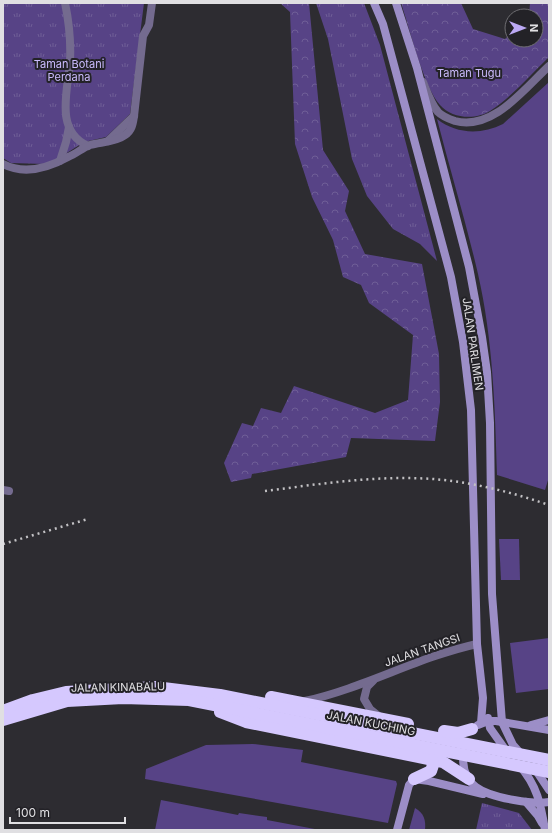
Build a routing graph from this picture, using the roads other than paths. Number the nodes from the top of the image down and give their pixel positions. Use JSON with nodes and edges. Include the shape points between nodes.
{"nodes":[{"id":1,"x":65,"y":3,"type":"edge"},
{"id":2,"x":152,"y":3,"type":"edge"},
{"id":3,"x":374,"y":3,"type":"edge"},
{"id":4,"x":396,"y":3,"type":"edge"},
{"id":5,"x":549,"y":66,"type":"edge"},
{"id":6,"x":417,"y":68,"type":"junction"},
{"id":7,"x":69,"y":127,"type":"junction"},
{"id":8,"x":88,"y":146,"type":"junction"},
{"id":9,"x":60,"y":161,"type":"junction"},
{"id":10,"x":3,"y":164,"type":"edge"},
{"id":11,"x":14,"y":170,"type":"junction"},
{"id":12,"x":3,"y":172,"type":"edge"},
{"id":13,"x":477,"y":644,"type":"junction"},
{"id":14,"x":375,"y":679,"type":"junction"},
{"id":15,"x":220,"y":695,"type":"junction"},
{"id":16,"x":501,"y":698,"type":"junction"},
{"id":17,"x":189,"y":700,"type":"junction"},
{"id":18,"x":300,"y":703,"type":"junction"},
{"id":19,"x":3,"y":711,"type":"edge"},
{"id":20,"x":383,"y":719,"type":"junction"},
{"id":21,"x":3,"y":720,"type":"edge"},
{"id":22,"x":318,"y":720,"type":"junction"},
{"id":23,"x":549,"y":720,"type":"edge"},
{"id":24,"x":512,"y":723,"type":"junction"},
{"id":25,"x":502,"y":724,"type":"junction"},
{"id":26,"x":483,"y":725,"type":"junction"},
{"id":27,"x":528,"y":725,"type":"junction"},
{"id":28,"x":549,"y":730,"type":"edge"},
{"id":29,"x":432,"y":760,"type":"junction"},
{"id":30,"x":549,"y":760,"type":"edge"},
{"id":31,"x":549,"y":772,"type":"edge"},
{"id":32,"x":414,"y":779,"type":"junction"},
{"id":33,"x":469,"y":779,"type":"junction"},
{"id":34,"x":549,"y":790,"type":"edge"},
{"id":35,"x":488,"y":795,"type":"junction"},
{"id":36,"x":543,"y":801,"type":"edge"},
{"id":37,"x":526,"y":802,"type":"junction"},
{"id":38,"x":397,"y":830,"type":"edge"},
{"id":39,"x":544,"y":830,"type":"edge"}],
"edges":[{"from":1,"to":7,"type":"street","via":[[71,41],[65,113]]},
{"from":2,"to":8,"type":"street","via":[[149,25],[143,36],[132,127],[118,140]]},
{"from":3,"to":13,"type":"street","name":"JALAN PARLIMEN","via":[[382,24],[449,269],[463,342],[471,410]]},
{"from":4,"to":6,"type":"street","name":"JALAN PARLIMEN"},
{"from":5,"to":6,"type":"street","via":[[500,112],[482,121],[470,122],[449,119],[438,113]]},
{"from":6,"to":16,"type":"street","name":"JALAN PARLIMEN","via":[[469,267],[486,364],[490,423],[492,594]]},
{"from":7,"to":8,"type":"street","via":[[76,139]]},
{"from":7,"to":9,"type":"street"},
{"from":8,"to":9,"type":"street"},
{"from":9,"to":11,"type":"street","via":[[41,168]]},
{"from":10,"to":11,"type":"street"},
{"from":11,"to":12,"type":"street"},
{"from":13,"to":14,"type":"street","name":"JALAN TANGSI","via":[[455,648]]},
{"from":13,"to":26,"type":"street","name":"JALAN PARLIMEN"},
{"from":14,"to":18,"type":"street","name":"JALAN TANGSI"},
{"from":14,"to":20,"type":"street","name":"JALAN TANGSI","via":[[367,687],[364,699],[370,709]]},
{"from":15,"to":18,"type":"highway","via":[[254,694]]},
{"from":15,"to":19,"type":"highway","name":"JALAN KINABALU","via":[[155,687],[66,692]]},
{"from":15,"to":22,"type":"highway","name":"JALAN KUCHING"},
{"from":16,"to":24,"type":"street","name":"JALAN PARLIMEN","via":[[506,715]]},
{"from":16,"to":25,"type":"street","name":"JALAN PARLIMEN"},
{"from":17,"to":21,"type":"highway","name":"JALAN KINABALU","via":[[123,698],[67,701]]},
{"from":17,"to":22,"type":"highway","name":"JALAN KUCHING"},
{"from":17,"to":29,"type":"highway","via":[[246,722]]},
{"from":18,"to":20,"type":"highway"},
{"from":20,"to":26,"type":"highway","via":[[458,734]]},
{"from":22,"to":30,"type":"highway","name":"JALAN KUCHING"},
{"from":22,"to":31,"type":"highway","name":"JALAN KUCHING"},
{"from":23,"to":27,"type":"street"},
{"from":24,"to":25,"type":"street"},
{"from":24,"to":27,"type":"street"},
{"from":25,"to":26,"type":"street"},
{"from":25,"to":34,"type":"street","name":"JALAN PARLIMEN","via":[[513,745],[539,773]]},
{"from":26,"to":33,"type":"street","name":"JALAN PARLIMEN","via":[[466,740],[463,766]]},
{"from":26,"to":36,"type":"street","via":[[524,771]]},
{"from":27,"to":28,"type":"street"},
{"from":29,"to":32,"type":"highway","via":[[431,771]]},
{"from":29,"to":33,"type":"highway","via":[[446,763]]},
{"from":32,"to":35,"type":"street"},
{"from":32,"to":38,"type":"street"},
{"from":33,"to":35,"type":"street","via":[[475,787]]},
{"from":35,"to":37,"type":"street"},
{"from":36,"to":37,"type":"street"},
{"from":36,"to":39,"type":"street"},
{"from":37,"to":39,"type":"street","via":[[538,816]]}]}
